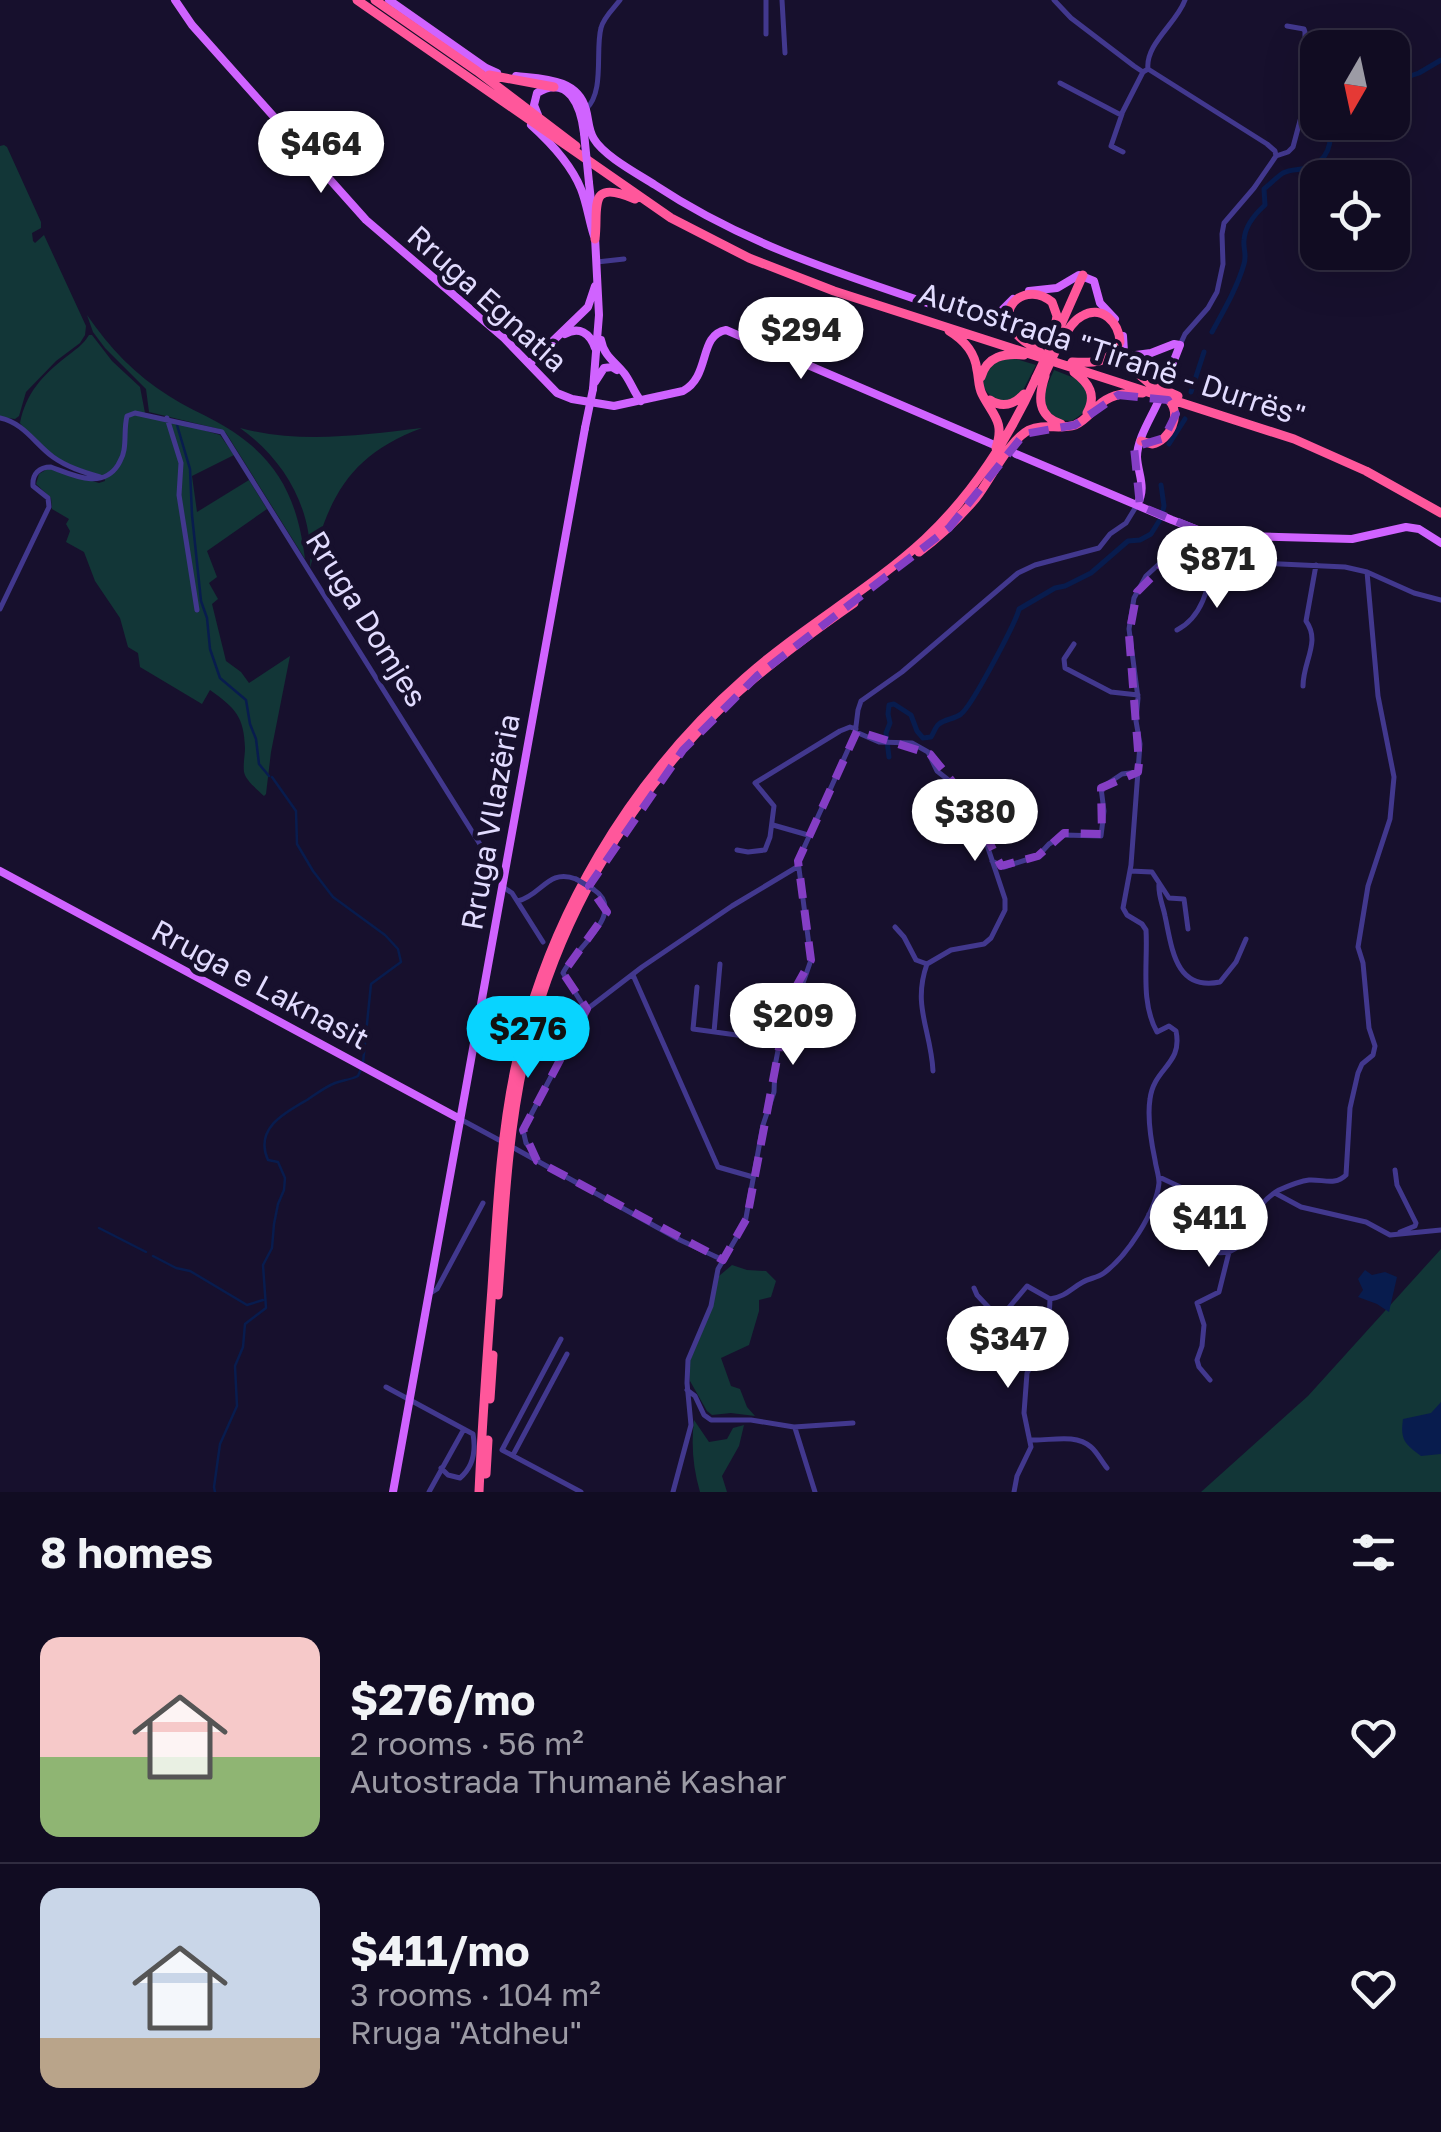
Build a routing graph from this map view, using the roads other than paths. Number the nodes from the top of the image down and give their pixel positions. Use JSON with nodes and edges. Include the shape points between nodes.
{"nodes":[{"id":1,"x":176,"y":0,"type":"edge"},
{"id":2,"x":358,"y":0,"type":"edge"},
{"id":3,"x":375,"y":0,"type":"edge"},
{"id":4,"x":389,"y":0,"type":"edge"},
{"id":5,"x":620,"y":0,"type":"edge"},
{"id":6,"x":766,"y":0,"type":"edge"},
{"id":7,"x":782,"y":0,"type":"edge"},
{"id":8,"x":1054,"y":0,"type":"edge"},
{"id":9,"x":1185,"y":0,"type":"edge"},
{"id":10,"x":1287,"y":26,"type":"dead end"},
{"id":11,"x":766,"y":34,"type":"dead end"},
{"id":12,"x":785,"y":53,"type":"dead end"},
{"id":13,"x":477,"y":70,"type":"junction"},
{"id":14,"x":1145,"y":70,"type":"junction"},
{"id":15,"x":490,"y":73,"type":"junction"},
{"id":16,"x":1060,"y":83,"type":"dead end"},
{"id":17,"x":554,"y":87,"type":"junction"},
{"id":18,"x":586,"y":108,"type":"junction"},
{"id":19,"x":521,"y":114,"type":"junction"},
{"id":20,"x":1122,"y":114,"type":"junction"},
{"id":21,"x":538,"y":115,"type":"junction"},
{"id":22,"x":1122,"y":152,"type":"dead end"},
{"id":23,"x":1276,"y":156,"type":"junction"},
{"id":24,"x":648,"y":203,"type":"junction"},
{"id":25,"x":595,"y":239,"type":"junction"},
{"id":26,"x":624,"y":259,"type":"dead end"},
{"id":27,"x":597,"y":262,"type":"junction"},
{"id":28,"x":1086,"y":276,"type":"junction"},
{"id":29,"x":900,"y":312,"type":"junction"},
{"id":30,"x":599,"y":328,"type":"junction"},
{"id":31,"x":1185,"y":334,"type":"junction"},
{"id":32,"x":1057,"y":340,"type":"junction"},
{"id":33,"x":1165,"y":347,"type":"junction"},
{"id":34,"x":1179,"y":350,"type":"junction"},
{"id":35,"x":1124,"y":352,"type":"junction"},
{"id":36,"x":1146,"y":354,"type":"junction"},
{"id":37,"x":521,"y":356,"type":"junction"},
{"id":38,"x":539,"y":357,"type":"junction"},
{"id":39,"x":596,"y":358,"type":"junction"},
{"id":40,"x":1050,"y":360,"type":"junction"},
{"id":41,"x":530,"y":365,"type":"junction"},
{"id":42,"x":1134,"y":370,"type":"junction"},
{"id":43,"x":540,"y":375,"type":"junction"},
{"id":44,"x":1039,"y":379,"type":"junction"},
{"id":45,"x":593,"y":388,"type":"junction"},
{"id":46,"x":1160,"y":394,"type":"junction"},
{"id":47,"x":635,"y":397,"type":"junction"},
{"id":48,"x":1185,"y":399,"type":"junction"},
{"id":49,"x":0,"y":418,"type":"edge"},
{"id":50,"x":167,"y":418,"type":"junction"},
{"id":51,"x":1142,"y":441,"type":"junction"},
{"id":52,"x":992,"y":444,"type":"dead end"},
{"id":53,"x":1016,"y":454,"type":"dead end"},
{"id":54,"x":102,"y":478,"type":"junction"},
{"id":55,"x":961,"y":505,"type":"junction"},
{"id":56,"x":1137,"y":505,"type":"junction"},
{"id":57,"x":1440,"y":507,"type":"edge"},
{"id":58,"x":1259,"y":537,"type":"junction"},
{"id":59,"x":1441,"y":543,"type":"edge"},
{"id":60,"x":1212,"y":562,"type":"junction"},
{"id":61,"x":1258,"y":562,"type":"junction"},
{"id":62,"x":1316,"y":565,"type":"junction"},
{"id":63,"x":1367,"y":572,"type":"junction"},
{"id":64,"x":1441,"y":600,"type":"edge"},
{"id":65,"x":0,"y":609,"type":"edge"},
{"id":66,"x":197,"y":610,"type":"dead end"},
{"id":67,"x":1177,"y":630,"type":"dead end"},
{"id":68,"x":1074,"y":644,"type":"dead end"},
{"id":69,"x":1303,"y":686,"type":"dead end"},
{"id":70,"x":1138,"y":695,"type":"junction"},
{"id":71,"x":856,"y":731,"type":"junction"},
{"id":72,"x":1138,"y":772,"type":"junction"},
{"id":73,"x":772,"y":825,"type":"junction"},
{"id":74,"x":809,"y":835,"type":"junction"},
{"id":75,"x":738,"y":850,"type":"dead end"},
{"id":76,"x":992,"y":861,"type":"junction"},
{"id":77,"x":797,"y":867,"type":"junction"},
{"id":78,"x":0,"y":871,"type":"edge"},
{"id":79,"x":1130,"y":871,"type":"junction"},
{"id":80,"x":505,"y":875,"type":"junction"},
{"id":81,"x":1159,"y":884,"type":"junction"},
{"id":82,"x":502,"y":888,"type":"junction"},
{"id":83,"x":518,"y":901,"type":"junction"},
{"id":84,"x":895,"y":927,"type":"dead end"},
{"id":85,"x":1188,"y":929,"type":"dead end"},
{"id":86,"x":1246,"y":938,"type":"dead end"},
{"id":87,"x":543,"y":942,"type":"dead end"},
{"id":88,"x":720,"y":964,"type":"dead end"},
{"id":89,"x":926,"y":964,"type":"junction"},
{"id":90,"x":632,"y":975,"type":"junction"},
{"id":91,"x":697,"y":987,"type":"dead end"},
{"id":92,"x":586,"y":1010,"type":"junction"},
{"id":93,"x":714,"y":1032,"type":"junction"},
{"id":94,"x":780,"y":1041,"type":"junction"},
{"id":95,"x":934,"y":1070,"type":"dead end"},
{"id":96,"x":460,"y":1119,"type":"junction"},
{"id":97,"x":499,"y":1140,"type":"dead end"},
{"id":98,"x":514,"y":1148,"type":"dead end"},
{"id":99,"x":537,"y":1161,"type":"junction"},
{"id":100,"x":1395,"y":1170,"type":"dead end"},
{"id":101,"x":754,"y":1177,"type":"junction"},
{"id":102,"x":1159,"y":1177,"type":"junction"},
{"id":103,"x":1276,"y":1193,"type":"junction"},
{"id":104,"x":1208,"y":1200,"type":"dead end"},
{"id":105,"x":483,"y":1203,"type":"dead end"},
{"id":106,"x":1150,"y":1214,"type":"junction"},
{"id":107,"x":1441,"y":1230,"type":"edge"},
{"id":108,"x":1398,"y":1235,"type":"junction"},
{"id":109,"x":1229,"y":1252,"type":"junction"},
{"id":110,"x":723,"y":1260,"type":"junction"},
{"id":111,"x":974,"y":1288,"type":"dead end"},
{"id":112,"x":428,"y":1294,"type":"junction"},
{"id":113,"x":1050,"y":1300,"type":"junction"},
{"id":114,"x":561,"y":1339,"type":"dead end"},
{"id":115,"x":568,"y":1354,"type":"dead end"},
{"id":116,"x":1210,"y":1380,"type":"dead end"},
{"id":117,"x":386,"y":1387,"type":"dead end"},
{"id":118,"x":687,"y":1390,"type":"junction"},
{"id":119,"x":409,"y":1400,"type":"junction"},
{"id":120,"x":853,"y":1423,"type":"dead end"},
{"id":121,"x":464,"y":1428,"type":"junction"},
{"id":122,"x":794,"y":1428,"type":"junction"},
{"id":123,"x":1031,"y":1440,"type":"junction"},
{"id":124,"x":513,"y":1455,"type":"junction"},
{"id":125,"x":441,"y":1468,"type":"junction"},
{"id":126,"x":1107,"y":1468,"type":"dead end"},
{"id":127,"x":392,"y":1492,"type":"edge"},
{"id":128,"x":428,"y":1492,"type":"edge"},
{"id":129,"x":482,"y":1492,"type":"edge"},
{"id":130,"x":581,"y":1492,"type":"edge"},
{"id":131,"x":673,"y":1492,"type":"edge"},
{"id":132,"x":815,"y":1492,"type":"edge"},
{"id":133,"x":1014,"y":1492,"type":"edge"}],
"edges":[{"from":1,"to":37,"type":"main road","name":"Rruga Egnatia","via":[[366,220]]},
{"from":2,"to":19,"type":"highway","name":"Autostrada \"Tiranë - Durrës\""},
{"from":3,"to":13,"type":"highway","name":"Autostrada \"Tiranë - Durrës\""},
{"from":4,"to":15,"type":"main road"},
{"from":5,"to":18,"type":"street","via":[[601,24],[592,103]]},
{"from":6,"to":11,"type":"street"},
{"from":7,"to":12,"type":"street"},
{"from":8,"to":14,"type":"street"},
{"from":9,"to":14,"type":"street"},
{"from":10,"to":23,"type":"street","via":[[1305,32],[1305,102],[1293,148]]},
{"from":13,"to":15,"type":"highway"},
{"from":13,"to":21,"type":"highway","name":"Autostrada \"Tiranë - Durrës\""},
{"from":14,"to":20,"type":"street"},
{"from":14,"to":23,"type":"street","via":[[1270,146]]},
{"from":15,"to":17,"type":"highway"},
{"from":15,"to":18,"type":"main road","via":[[564,84]]},
{"from":16,"to":20,"type":"street"},
{"from":17,"to":21,"type":"main road","via":[[536,94]]},
{"from":17,"to":25,"type":"main road","bridge":true,"via":[[576,100],[582,114]]},
{"from":18,"to":28,"type":"main road","via":[[597,143],[656,186],[764,245],[860,282],[980,320],[997,315],[1020,293]]},
{"from":19,"to":24,"type":"highway","name":"Autostrada \"Tiranë - Durrës\""},
{"from":19,"to":25,"type":"main road","via":[[573,174]]},
{"from":20,"to":22,"type":"street","via":[[1111,146]]},
{"from":21,"to":40,"type":"highway","name":"Autostrada \"Tiranë - Durrës\"","via":[[654,200],[750,254]]},
{"from":23,"to":31,"type":"street","via":[[1224,223],[1217,292]]},
{"from":24,"to":25,"type":"highway","via":[[604,194],[595,206]]},
{"from":24,"to":29,"type":"highway","name":"Autostrada \"Tiranë - Durrës\"","via":[[783,272]]},
{"from":25,"to":27,"type":"main road","name":"Rruga Vllazëria"},
{"from":26,"to":27,"type":"street"},
{"from":27,"to":30,"type":"main road","name":"Rruga Vllazëria"},
{"from":27,"to":38,"type":"main road","via":[[588,307]]},
{"from":28,"to":32,"type":"highway"},
{"from":28,"to":35,"type":"main road","via":[[1120,326]]},
{"from":29,"to":40,"type":"highway","name":"Autostrada \"Tiranë - Durrës\""},
{"from":29,"to":55,"type":"highway","via":[[964,342],[997,417],[996,446]]},
{"from":30,"to":39,"type":"main road","name":"Rruga Vllazëria"},
{"from":30,"to":47,"type":"main road","via":[[605,354]]},
{"from":31,"to":33,"type":"main road"},
{"from":31,"to":34,"type":"street"},
{"from":32,"to":40,"type":"highway","bridge":true},
{"from":32,"to":40,"type":"highway","via":[[1049,299],[1030,293],[1016,300],[1010,326]]},
{"from":32,"to":40,"type":"highway","via":[[1088,313],[1105,315],[1118,329],[1118,347],[1108,358]]},
{"from":33,"to":34,"type":"main road"},
{"from":33,"to":36,"type":"main road"},
{"from":34,"to":46,"type":"main road"},
{"from":35,"to":36,"type":"main road"},
{"from":35,"to":42,"type":"main road"},
{"from":36,"to":42,"type":"main road","via":[[1134,361]]},
{"from":37,"to":38,"type":"main road"},
{"from":37,"to":41,"type":"main road","name":"Rruga Egnatia"},
{"from":38,"to":39,"type":"main road","via":[[574,330],[590,336]]},
{"from":38,"to":41,"type":"main road"},
{"from":38,"to":43,"type":"main road"},
{"from":39,"to":45,"type":"main road","name":"Rruga Vllazëria"},
{"from":40,"to":44,"type":"highway","bridge":true},
{"from":40,"to":44,"type":"highway","via":[[1090,387],[1092,404],[1084,417],[1066,424],[1046,416]]},
{"from":40,"to":44,"type":"highway","via":[[995,358],[980,383],[988,398],[1004,405]]},
{"from":40,"to":46,"type":"highway","name":"Autostrada \"Tiranë - Durrës\""},
{"from":40,"to":48,"type":"highway","name":"Autostrada \"Tiranë - Durrës\""},
{"from":41,"to":43,"type":"main road","name":"Rruga Egnatia"},
{"from":42,"to":48,"type":"highway"},
{"from":43,"to":47,"type":"main road","name":"Rruga Egnatia","via":[[568,398],[620,406]]},
{"from":44,"to":55,"type":"highway"},
{"from":45,"to":47,"type":"main road","via":[[602,369],[612,367]]},
{"from":45,"to":80,"type":"main road","name":"Rruga Vllazëria","bridge":true},
{"from":46,"to":51,"type":"main road"},
{"from":46,"to":51,"type":"highway","via":[[1175,407],[1174,421],[1160,442]]},
{"from":46,"to":55,"type":"highway","via":[[1118,395],[1074,425],[1028,431]]},
{"from":46,"to":57,"type":"highway","name":"Autostrada \"Tiranë - Durrës\"","via":[[1318,449]]},
{"from":47,"to":52,"type":"main road","via":[[692,387],[712,337],[726,330]]},
{"from":48,"to":57,"type":"highway","name":"Autostrada \"Tiranë - Durrës\"","via":[[1326,446]]},
{"from":49,"to":54,"type":"street","via":[[17,423],[62,464]]},
{"from":50,"to":54,"type":"street","via":[[127,416],[124,452]]},
{"from":50,"to":66,"type":"street","via":[[181,463]]},
{"from":50,"to":80,"type":"street","name":"Rruga Domjes","via":[[226,436]]},
{"from":51,"to":56,"type":"main road"},
{"from":53,"to":56,"type":"main road"},
{"from":54,"to":65,"type":"street","via":[[47,467],[36,472],[32,483],[49,507]]},
{"from":55,"to":129,"type":"highway","via":[[919,552],[791,648],[706,723],[650,790],[587,888],[534,1020],[514,1114]]},
{"from":55,"to":129,"type":"highway","via":[[903,558],[745,678],[678,742],[630,806],[574,902],[546,964],[520,1050],[504,1142]]},
{"from":56,"to":58,"type":"main road","via":[[1216,536]]},
{"from":56,"to":71,"type":"street","via":[[1100,548],[1018,572],[861,702]]},
{"from":58,"to":59,"type":"main road","via":[[1359,538],[1409,527]]},
{"from":58,"to":61,"type":"street"},
{"from":60,"to":61,"type":"street"},
{"from":60,"to":67,"type":"street","via":[[1205,598]]},
{"from":60,"to":70,"type":"street","via":[[1164,561],[1137,592],[1129,635]]},
{"from":61,"to":62,"type":"street"},
{"from":62,"to":63,"type":"street"},
{"from":62,"to":69,"type":"street"},
{"from":63,"to":64,"type":"street"},
{"from":63,"to":103,"type":"street","via":[[1378,696],[1394,777],[1358,947],[1375,1046],[1360,1068],[1350,1108],[1346,1175]]},
{"from":68,"to":70,"type":"street","via":[[1065,668],[1111,692]]},
{"from":70,"to":72,"type":"street"},
{"from":71,"to":73,"type":"street","via":[[840,731],[755,784],[772,802]]},
{"from":71,"to":74,"type":"street"},
{"from":71,"to":76,"type":"street","via":[[928,752],[970,803]]},
{"from":72,"to":76,"type":"street","via":[[1101,788],[1101,836],[1064,835],[1034,858],[1004,867]]},
{"from":72,"to":79,"type":"street"},
{"from":73,"to":74,"type":"street"},
{"from":73,"to":75,"type":"street","via":[[765,850]]},
{"from":74,"to":77,"type":"street"},
{"from":76,"to":89,"type":"street","via":[[1006,904],[990,938]]},
{"from":77,"to":90,"type":"street"},
{"from":77,"to":94,"type":"street","via":[[811,960],[804,983],[788,1001]]},
{"from":78,"to":96,"type":"main road","name":"Rruga e Laknasit"},
{"from":79,"to":81,"type":"street","via":[[1152,872]]},
{"from":79,"to":102,"type":"street","via":[[1123,908],[1146,930],[1154,1030],[1169,1026],[1178,1035],[1176,1054],[1158,1076],[1149,1103]]},
{"from":80,"to":82,"type":"main road","name":"Rruga Vllazëria"},
{"from":81,"to":85,"type":"street","via":[[1169,898],[1184,898]]},
{"from":81,"to":86,"type":"street","via":[[1170,947],[1193,980],[1220,982]]},
{"from":82,"to":83,"type":"street"},
{"from":82,"to":96,"type":"main road","name":"Rruga Vllazëria"},
{"from":83,"to":87,"type":"street"},
{"from":83,"to":92,"type":"street","bridge":true,"via":[[565,875],[604,898],[605,917],[563,973]]},
{"from":84,"to":89,"type":"street","via":[[916,960]]},
{"from":88,"to":93,"type":"street"},
{"from":89,"to":95,"type":"street","via":[[920,992]]},
{"from":90,"to":92,"type":"street"},
{"from":90,"to":101,"type":"street","via":[[718,1167]]},
{"from":91,"to":93,"type":"street","via":[[693,1029]]},
{"from":92,"to":99,"type":"street","via":[[523,1130]]},
{"from":93,"to":94,"type":"street"},
{"from":94,"to":101,"type":"street"},
{"from":96,"to":97,"type":"street","name":"Rruga e Laknasit"},
{"from":96,"to":112,"type":"main road","name":"Rruga Vllazëria"},
{"from":98,"to":99,"type":"street"},
{"from":99,"to":110,"type":"street"},
{"from":100,"to":108,"type":"street","via":[[1416,1223]]},
{"from":101,"to":110,"type":"street","via":[[744,1226]]},
{"from":102,"to":104,"type":"street"},
{"from":102,"to":106,"type":"street"},
{"from":103,"to":108,"type":"street"},
{"from":103,"to":109,"type":"street"},
{"from":105,"to":112,"type":"street"},
{"from":106,"to":109,"type":"street","via":[[1201,1249]]},
{"from":106,"to":113,"type":"street","via":[[1101,1276]]},
{"from":107,"to":108,"type":"street"},
{"from":109,"to":116,"type":"street","via":[[1220,1292],[1197,1303],[1204,1325],[1197,1360]]},
{"from":110,"to":118,"type":"street","via":[[688,1360]]},
{"from":111,"to":113,"type":"street","via":[[994,1312],[1006,1312],[1028,1286]]},
{"from":112,"to":119,"type":"main road","name":"Rruga Vllazëria"},
{"from":113,"to":123,"type":"street","via":[[1048,1341],[1028,1372],[1024,1413]]},
{"from":114,"to":124,"type":"street","via":[[502,1450]]},
{"from":115,"to":124,"type":"street"},
{"from":117,"to":119,"type":"street"},
{"from":118,"to":122,"type":"street","via":[[711,1420]]},
{"from":118,"to":131,"type":"street","via":[[691,1426]]},
{"from":119,"to":121,"type":"street"},
{"from":119,"to":127,"type":"main road","name":"Rruga Vllazëria"},
{"from":120,"to":122,"type":"street"},
{"from":121,"to":125,"type":"street"},
{"from":121,"to":125,"type":"street","via":[[474,1436],[470,1464],[460,1478]]},
{"from":122,"to":132,"type":"street"},
{"from":123,"to":126,"type":"street","via":[[1085,1444]]},
{"from":123,"to":133,"type":"street"},
{"from":124,"to":130,"type":"street"},
{"from":125,"to":128,"type":"street"}]}
